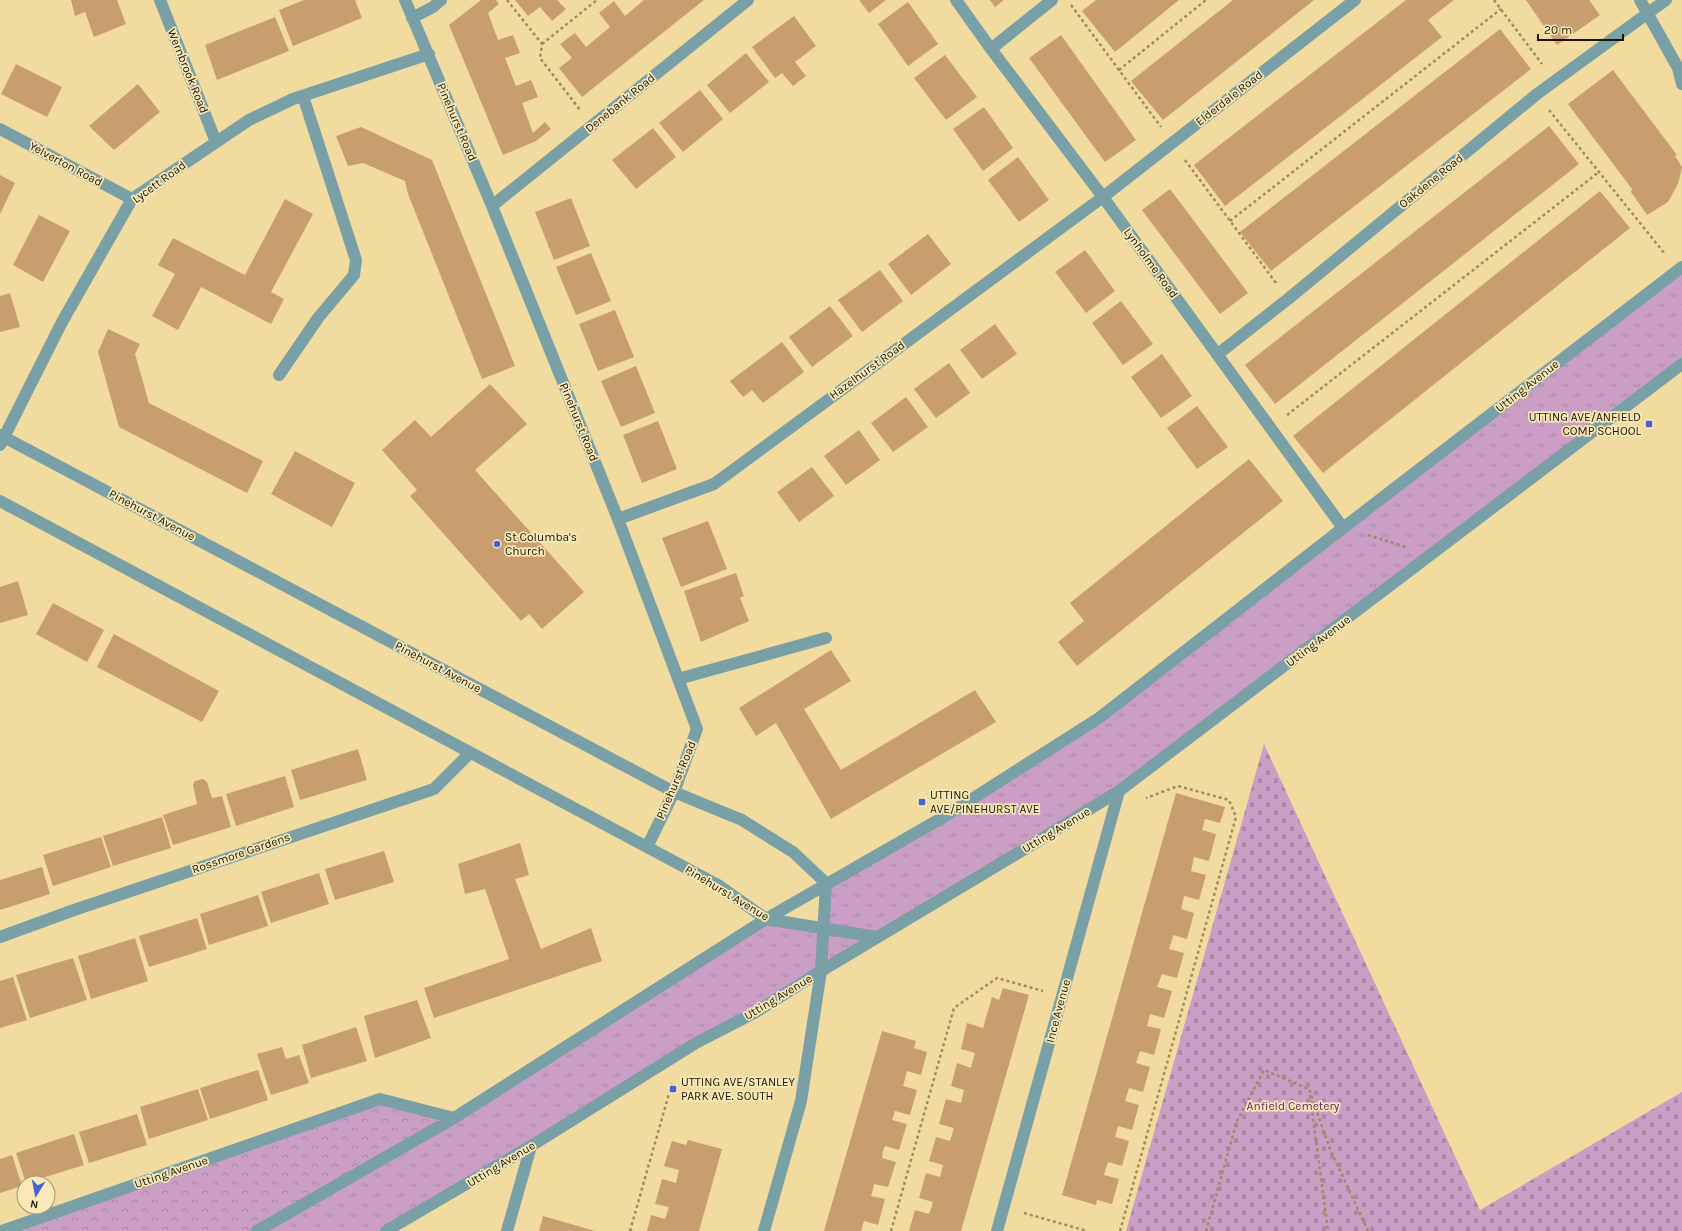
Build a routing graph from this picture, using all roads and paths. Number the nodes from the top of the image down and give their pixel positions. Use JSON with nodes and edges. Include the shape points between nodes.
{"nodes":[{"id":1,"x":160,"y":0,"type":"edge"},
{"id":2,"x":405,"y":0,"type":"edge"},
{"id":3,"x":441,"y":0,"type":"edge"},
{"id":4,"x":507,"y":0,"type":"edge"},
{"id":5,"x":597,"y":0,"type":"edge"},
{"id":6,"x":748,"y":0,"type":"edge"},
{"id":7,"x":956,"y":0,"type":"edge"},
{"id":8,"x":1052,"y":0,"type":"edge"},
{"id":9,"x":1206,"y":0,"type":"edge"},
{"id":10,"x":1355,"y":0,"type":"edge"},
{"id":11,"x":1494,"y":0,"type":"edge"},
{"id":12,"x":1640,"y":0,"type":"edge"},
{"id":13,"x":1666,"y":0,"type":"edge"},
{"id":14,"x":1501,"y":9,"type":"junction"},
{"id":15,"x":1648,"y":14,"type":"junction"},
{"id":16,"x":412,"y":18,"type":"junction"},
{"id":17,"x":542,"y":44,"type":"junction"},
{"id":18,"x":991,"y":49,"type":"junction"},
{"id":19,"x":429,"y":54,"type":"junction"},
{"id":20,"x":1119,"y":70,"type":"dead end"},
{"id":21,"x":1680,"y":70,"type":"edge"},
{"id":22,"x":1554,"y":80,"type":"junction"},
{"id":23,"x":1682,"y":84,"type":"edge"},
{"id":24,"x":1537,"y":94,"type":"junction"},
{"id":25,"x":303,"y":96,"type":"junction"},
{"id":26,"x":592,"y":125,"type":"junction"},
{"id":27,"x":0,"y":129,"type":"edge"},
{"id":28,"x":216,"y":142,"type":"junction"},
{"id":29,"x":1599,"y":172,"type":"junction"},
{"id":30,"x":1103,"y":197,"type":"junction"},
{"id":31,"x":132,"y":200,"type":"junction"},
{"id":32,"x":492,"y":206,"type":"junction"},
{"id":33,"x":1230,"y":221,"type":"dead end"},
{"id":34,"x":1680,"y":269,"type":"edge"},
{"id":35,"x":1218,"y":354,"type":"junction"},
{"id":36,"x":1682,"y":364,"type":"edge"},
{"id":37,"x":279,"y":375,"type":"dead end"},
{"id":38,"x":1271,"y":427,"type":"junction"},
{"id":39,"x":2,"y":439,"type":"edge"},
{"id":40,"x":0,"y":501,"type":"edge"},
{"id":41,"x":618,"y":519,"type":"junction"},
{"id":42,"x":1343,"y":528,"type":"junction"},
{"id":43,"x":1432,"y":555,"type":"junction"},
{"id":44,"x":826,"y":638,"type":"dead end"},
{"id":45,"x":678,"y":679,"type":"junction"},
{"id":46,"x":470,"y":753,"type":"junction"},
{"id":47,"x":674,"y":792,"type":"junction"},
{"id":48,"x":1119,"y":792,"type":"junction"},
{"id":49,"x":1114,"y":810,"type":"junction"},
{"id":50,"x":647,"y":847,"type":"junction"},
{"id":51,"x":826,"y":883,"type":"junction"},
{"id":52,"x":766,"y":920,"type":"junction"},
{"id":53,"x":824,"y":928,"type":"junction"},
{"id":54,"x":0,"y":937,"type":"edge"},
{"id":55,"x":877,"y":937,"type":"junction"},
{"id":56,"x":821,"y":970,"type":"junction"},
{"id":57,"x":1062,"y":997,"type":"junction"},
{"id":58,"x":681,"y":1052,"type":"junction"},
{"id":59,"x":1309,"y":1089,"type":"junction"},
{"id":60,"x":454,"y":1118,"type":"junction"},
{"id":61,"x":531,"y":1146,"type":"junction"},
{"id":62,"x":1004,"y":1208,"type":"junction"},
{"id":63,"x":2,"y":1231,"type":"edge"},
{"id":64,"x":257,"y":1231,"type":"edge"},
{"id":65,"x":386,"y":1231,"type":"edge"},
{"id":66,"x":507,"y":1231,"type":"edge"},
{"id":67,"x":630,"y":1231,"type":"edge"},
{"id":68,"x":764,"y":1231,"type":"edge"},
{"id":69,"x":891,"y":1231,"type":"edge"},
{"id":70,"x":997,"y":1231,"type":"edge"},
{"id":71,"x":1087,"y":1231,"type":"edge"},
{"id":72,"x":1120,"y":1231,"type":"edge"},
{"id":73,"x":1206,"y":1231,"type":"edge"},
{"id":74,"x":1328,"y":1231,"type":"edge"},
{"id":75,"x":1368,"y":1231,"type":"edge"}],
"edges":[{"from":1,"to":28,"type":"street","name":"Wernbrook Road"},
{"from":2,"to":16,"type":"street","name":"Pinehurst Road"},
{"from":3,"to":16,"type":"street"},
{"from":4,"to":17,"type":"path"},
{"from":5,"to":17,"type":"path"},
{"from":6,"to":26,"type":"street","name":"Denebank Road"},
{"from":7,"to":18,"type":"street","name":"Lynholme Road"},
{"from":8,"to":18,"type":"street"},
{"from":9,"to":20,"type":"path"},
{"from":10,"to":30,"type":"street","name":"Elderdale Road"},
{"from":11,"to":14,"type":"path"},
{"from":12,"to":15,"type":"street"},
{"from":13,"to":15,"type":"street","name":"Oakdene Road"},
{"from":14,"to":22,"type":"path"},
{"from":14,"to":33,"type":"path"},
{"from":15,"to":21,"type":"street"},
{"from":15,"to":22,"type":"street","name":"Oakdene Road"},
{"from":16,"to":19,"type":"street","name":"Pinehurst Road"},
{"from":17,"to":26,"type":"path","via":[[540,58]]},
{"from":18,"to":30,"type":"street","name":"Lynholme Road"},
{"from":19,"to":25,"type":"street","name":"Lycett Road"},
{"from":19,"to":32,"type":"street","name":"Pinehurst Road"},
{"from":21,"to":23,"type":"street"},
{"from":22,"to":24,"type":"street","name":"Oakdene Road"},
{"from":24,"to":29,"type":"path"},
{"from":24,"to":35,"type":"street","name":"Oakdene Road"},
{"from":25,"to":28,"type":"street","name":"Lycett Road","via":[[249,120]]},
{"from":25,"to":37,"type":"street","via":[[356,260],[354,275],[318,318]]},
{"from":26,"to":32,"type":"street","name":"Denebank Road"},
{"from":27,"to":31,"type":"street","name":"Yelverton Road"},
{"from":28,"to":31,"type":"street","name":"Lycett Road"},
{"from":29,"to":34,"type":"path"},
{"from":29,"to":38,"type":"path"},
{"from":30,"to":35,"type":"street","name":"Lynholme Road"},
{"from":30,"to":41,"type":"street","name":"Hazelhurst Road","via":[[714,484]]},
{"from":31,"to":39,"type":"street","name":"Lycett Road","via":[[62,322]]},
{"from":32,"to":41,"type":"street","name":"Pinehurst Road"},
{"from":34,"to":42,"type":"street","name":"Utting Avenue"},
{"from":35,"to":38,"type":"street","name":"Lynholme Road"},
{"from":36,"to":43,"type":"street","name":"Utting Avenue"},
{"from":38,"to":42,"type":"street","name":"Lynholme Road"},
{"from":39,"to":47,"type":"street","name":"Pinehurst Avenue"},
{"from":40,"to":46,"type":"street","name":"Pinehurst Avenue"},
{"from":41,"to":45,"type":"street","name":"Pinehurst Road"},
{"from":42,"to":43,"type":"path"},
{"from":42,"to":51,"type":"street","name":"Utting Avenue","via":[[1099,718],[947,815]]},
{"from":43,"to":48,"type":"street","name":"Utting Avenue"},
{"from":44,"to":45,"type":"street"},
{"from":45,"to":47,"type":"street","name":"Pinehurst Road","via":[[697,729]]},
{"from":46,"to":50,"type":"street","name":"Pinehurst Avenue"},
{"from":46,"to":54,"type":"street","name":"Rossmore Gardens","via":[[434,789]]},
{"from":47,"to":50,"type":"street","name":"Pinehurst Road"},
{"from":47,"to":51,"type":"street","name":"Pinehurst Avenue","via":[[742,820],[793,852]]},
{"from":48,"to":49,"type":"street","name":"Ince Avenue"},
{"from":48,"to":55,"type":"street","name":"Utting Avenue"},
{"from":49,"to":57,"type":"street","name":"Ince Avenue"},
{"from":49,"to":72,"type":"path","via":[[1178,786],[1229,800],[1236,817]]},
{"from":50,"to":52,"type":"street","name":"Pinehurst Avenue","via":[[718,885]]},
{"from":51,"to":52,"type":"street","name":"Utting Avenue"},
{"from":51,"to":53,"type":"street"},
{"from":52,"to":53,"type":"street","name":"Pinehurst Avenue"},
{"from":52,"to":60,"type":"street","name":"Utting Avenue"},
{"from":53,"to":55,"type":"street","name":"Pinehurst Avenue"},
{"from":53,"to":56,"type":"street"},
{"from":55,"to":56,"type":"street","name":"Utting Avenue"},
{"from":56,"to":58,"type":"street","name":"Utting Avenue","via":[[756,1012]]},
{"from":56,"to":68,"type":"street","via":[[801,1101]]},
{"from":57,"to":62,"type":"street","name":"Ince Avenue"},
{"from":57,"to":69,"type":"path","via":[[997,978],[954,1008]]},
{"from":58,"to":61,"type":"street","name":"Utting Avenue"},
{"from":58,"to":67,"type":"path"},
{"from":59,"to":73,"type":"path","via":[[1264,1070],[1237,1121]]},
{"from":59,"to":74,"type":"path"},
{"from":59,"to":75,"type":"path","via":[[1330,1149]]},
{"from":60,"to":63,"type":"street","name":"Utting Avenue","via":[[380,1099]]},
{"from":60,"to":64,"type":"street","name":"Utting Avenue"},
{"from":61,"to":65,"type":"street","name":"Utting Avenue"},
{"from":61,"to":66,"type":"street"},
{"from":62,"to":70,"type":"street","name":"Ince Avenue"},
{"from":62,"to":71,"type":"path"}]}
